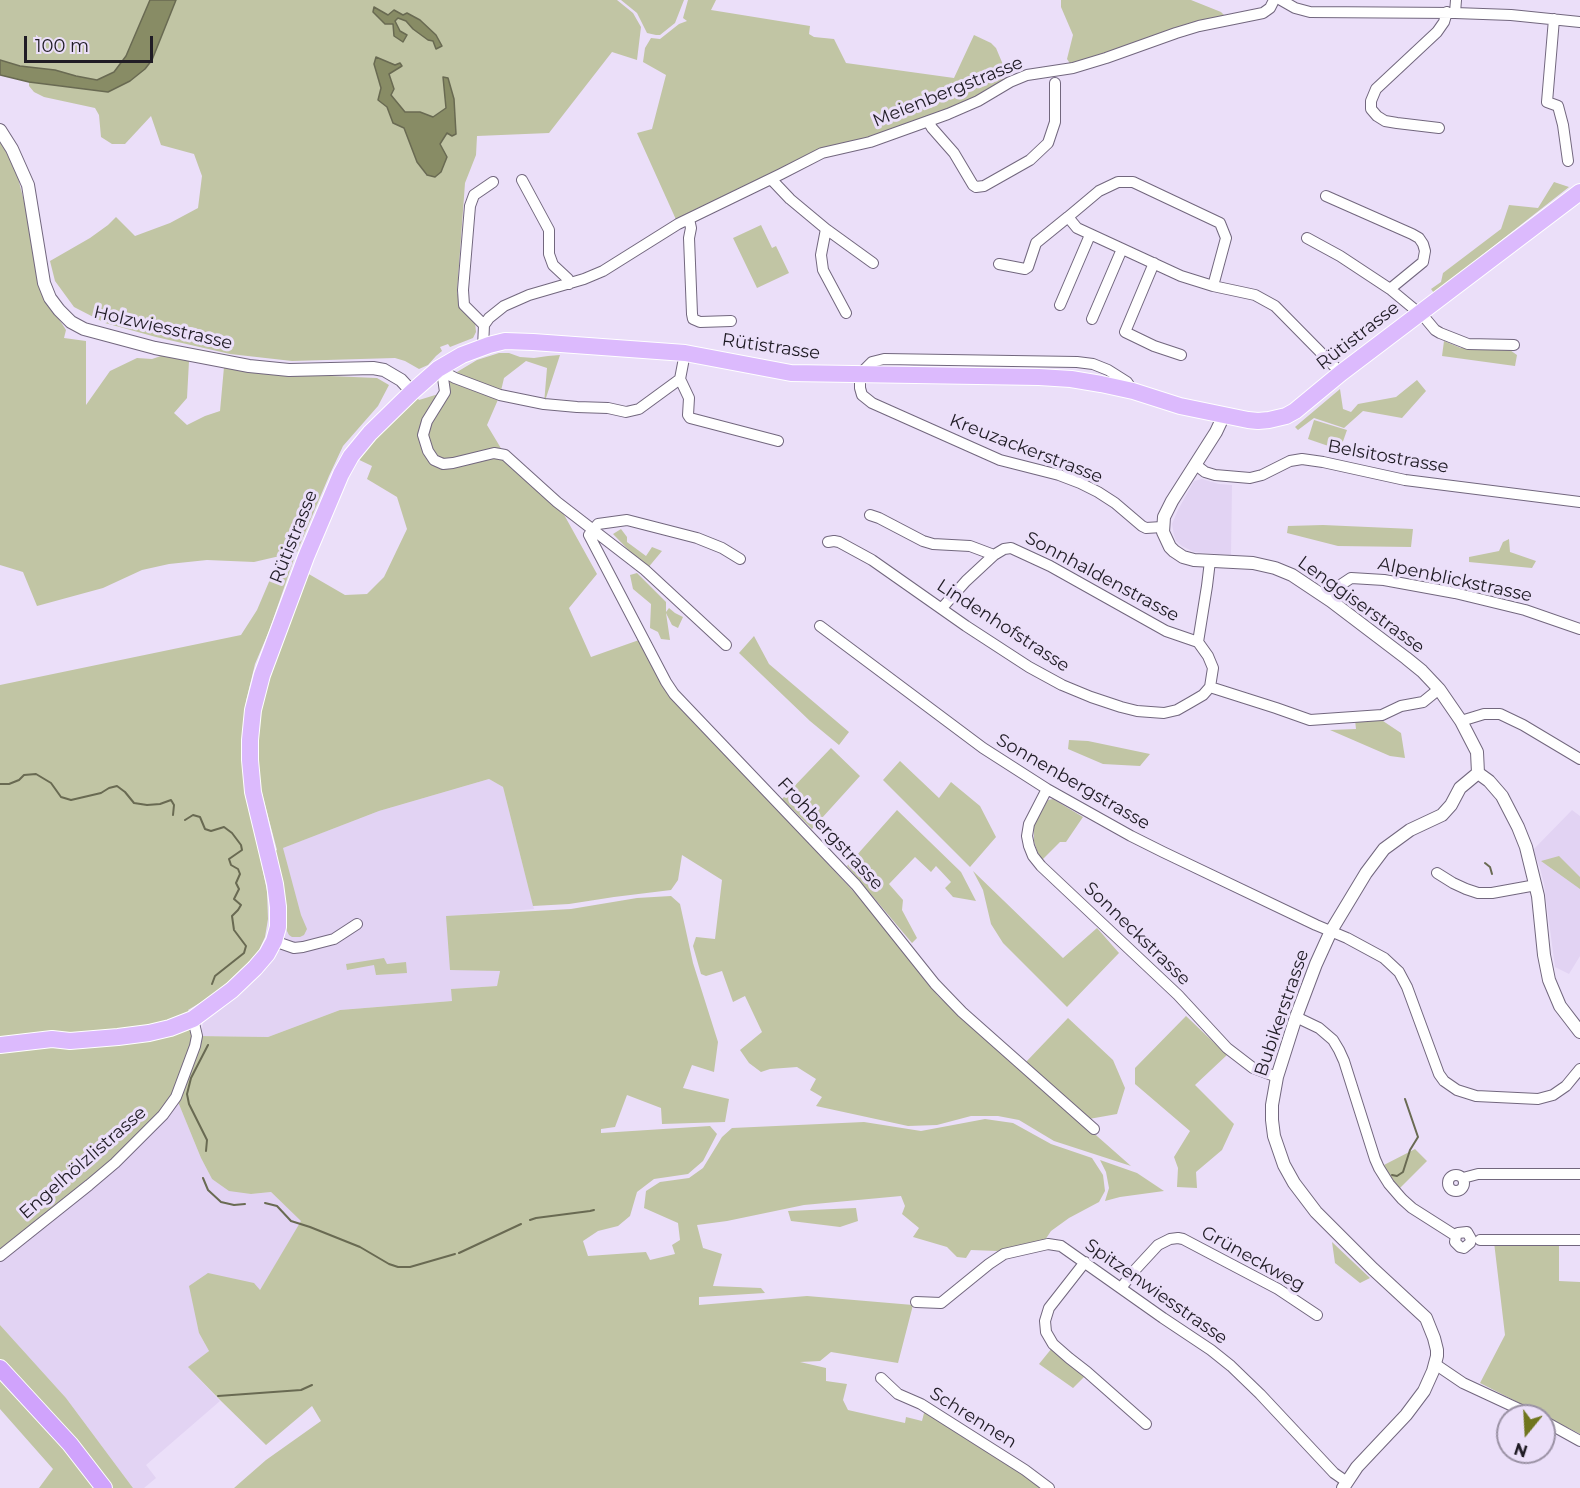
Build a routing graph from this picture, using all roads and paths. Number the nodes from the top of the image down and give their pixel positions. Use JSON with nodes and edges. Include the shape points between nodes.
{"nodes":[{"id":1,"x":1274,"y":0,"type":"edge"},
{"id":2,"x":1281,"y":0,"type":"edge"},
{"id":3,"x":1456,"y":0,"type":"edge"},
{"id":4,"x":1451,"y":13,"type":"junction"},
{"id":5,"x":1554,"y":19,"type":"junction"},
{"id":6,"x":1580,"y":22,"type":"edge"},
{"id":7,"x":1055,"y":83,"type":"dead end"},
{"id":8,"x":928,"y":121,"type":"junction"},
{"id":9,"x":1439,"y":128,"type":"dead end"},
{"id":10,"x":0,"y":130,"type":"edge"},
{"id":11,"x":1568,"y":160,"type":"dead end"},
{"id":12,"x":771,"y":179,"type":"junction"},
{"id":13,"x":522,"y":180,"type":"dead end"},
{"id":14,"x":493,"y":182,"type":"dead end"},
{"id":15,"x":1580,"y":192,"type":"edge"},
{"id":16,"x":1326,"y":196,"type":"dead end"},
{"id":17,"x":1068,"y":218,"type":"junction"},
{"id":18,"x":689,"y":219,"type":"junction"},
{"id":19,"x":826,"y":229,"type":"junction"},
{"id":20,"x":1090,"y":235,"type":"junction"},
{"id":21,"x":1307,"y":238,"type":"dead end"},
{"id":22,"x":1122,"y":249,"type":"junction"},
{"id":23,"x":873,"y":263,"type":"dead end"},
{"id":24,"x":1155,"y":263,"type":"junction"},
{"id":25,"x":999,"y":264,"type":"dead end"},
{"id":26,"x":569,"y":284,"type":"junction"},
{"id":27,"x":1213,"y":286,"type":"junction"},
{"id":28,"x":1390,"y":289,"type":"junction"},
{"id":29,"x":1060,"y":305,"type":"dead end"},
{"id":30,"x":846,"y":313,"type":"dead end"},
{"id":31,"x":1419,"y":313,"type":"junction"},
{"id":32,"x":1092,"y":319,"type":"dead end"},
{"id":33,"x":731,"y":321,"type":"dead end"},
{"id":34,"x":483,"y":325,"type":"junction"},
{"id":35,"x":1514,"y":345,"type":"dead end"},
{"id":36,"x":483,"y":347,"type":"junction"},
{"id":37,"x":685,"y":353,"type":"junction"},
{"id":38,"x":1181,"y":354,"type":"dead end"},
{"id":39,"x":438,"y":369,"type":"junction"},
{"id":40,"x":1341,"y":373,"type":"junction"},
{"id":41,"x":860,"y":374,"type":"junction"},
{"id":42,"x":680,"y":379,"type":"junction"},
{"id":43,"x":412,"y":392,"type":"junction"},
{"id":44,"x":1224,"y":415,"type":"junction"},
{"id":45,"x":778,"y":441,"type":"dead end"},
{"id":46,"x":1196,"y":465,"type":"junction"},
{"id":47,"x":1580,"y":502,"type":"edge"},
{"id":48,"x":870,"y":515,"type":"dead end"},
{"id":49,"x":1162,"y":527,"type":"junction"},
{"id":50,"x":593,"y":529,"type":"junction"},
{"id":51,"x":828,"y":542,"type":"dead end"},
{"id":52,"x":994,"y":555,"type":"junction"},
{"id":53,"x":740,"y":559,"type":"dead end"},
{"id":54,"x":1210,"y":561,"type":"junction"},
{"id":55,"x":1331,"y":601,"type":"junction"},
{"id":56,"x":942,"y":608,"type":"junction"},
{"id":57,"x":820,"y":626,"type":"dead end"},
{"id":58,"x":1580,"y":629,"type":"edge"},
{"id":59,"x":1198,"y":642,"type":"junction"},
{"id":60,"x":726,"y":645,"type":"dead end"},
{"id":61,"x":1210,"y":687,"type":"junction"},
{"id":62,"x":1439,"y":689,"type":"junction"},
{"id":63,"x":1461,"y":721,"type":"junction"},
{"id":64,"x":1580,"y":759,"type":"edge"},
{"id":65,"x":1478,"y":773,"type":"junction"},
{"id":66,"x":1047,"y":789,"type":"junction"},
{"id":67,"x":1437,"y":873,"type":"dead end"},
{"id":68,"x":1536,"y":885,"type":"junction"},
{"id":69,"x":357,"y":924,"type":"dead end"},
{"id":70,"x":1331,"y":931,"type":"junction"},
{"id":71,"x":274,"y":941,"type":"junction"},
{"id":72,"x":1296,"y":1017,"type":"junction"},
{"id":73,"x":194,"y":1019,"type":"junction"},
{"id":74,"x":1580,"y":1032,"type":"edge"},
{"id":75,"x":70,"y":1041,"type":"junction"},
{"id":76,"x":0,"y":1045,"type":"edge"},
{"id":77,"x":0,"y":1054,"type":"edge"},
{"id":78,"x":1580,"y":1069,"type":"edge"},
{"id":79,"x":1277,"y":1077,"type":"junction"},
{"id":80,"x":1094,"y":1129,"type":"dead end"},
{"id":81,"x":1580,"y":1174,"type":"edge"},
{"id":82,"x":1463,"y":1178,"type":"dead end"},
{"id":83,"x":1456,"y":1236,"type":"dead end"},
{"id":84,"x":1480,"y":1240,"type":"dead end"},
{"id":85,"x":1580,"y":1240,"type":"edge"},
{"id":86,"x":0,"y":1256,"type":"edge"},
{"id":87,"x":1085,"y":1262,"type":"junction"},
{"id":88,"x":1121,"y":1288,"type":"junction"},
{"id":89,"x":916,"y":1302,"type":"dead end"},
{"id":90,"x":1317,"y":1315,"type":"dead end"},
{"id":91,"x":1435,"y":1364,"type":"junction"},
{"id":92,"x":0,"y":1368,"type":"edge"},
{"id":93,"x":881,"y":1378,"type":"dead end"},
{"id":94,"x":1508,"y":1404,"type":"edge"},
{"id":95,"x":1146,"y":1424,"type":"dead end"},
{"id":96,"x":1556,"y":1428,"type":"edge"},
{"id":97,"x":1580,"y":1441,"type":"edge"},
{"id":98,"x":1345,"y":1485,"type":"edge"},
{"id":99,"x":104,"y":1488,"type":"edge"},
{"id":100,"x":1049,"y":1488,"type":"edge"}],
"edges":[{"from":1,"to":8,"type":"street","name":"Meienbergstrasse","via":[[1263,13],[1199,26],[1073,68],[1027,75]]},
{"from":2,"to":4,"type":"street","via":[[1310,12]]},
{"from":3,"to":4,"type":"street"},
{"from":4,"to":5,"type":"street"},
{"from":4,"to":9,"type":"street","via":[[1437,32],[1376,89],[1371,100],[1371,109],[1385,121]]},
{"from":5,"to":6,"type":"street"},
{"from":5,"to":11,"type":"street","via":[[1547,102],[1558,106]]},
{"from":7,"to":8,"type":"street","via":[[1055,122],[1048,144],[1030,160],[984,186],[973,185]]},
{"from":8,"to":12,"type":"street","name":"Meienbergstrasse","via":[[870,142],[822,153]]},
{"from":10,"to":43,"type":"street","name":"Holzwiesstrasse","via":[[28,185],[44,283],[54,304],[72,322],[154,348],[249,366],[384,370]]},
{"from":12,"to":18,"type":"street","name":"Meienbergstrasse"},
{"from":12,"to":19,"type":"street"},
{"from":13,"to":26,"type":"street","via":[[549,230],[553,265]]},
{"from":14,"to":34,"type":"street","via":[[474,195],[470,206],[463,290],[464,305]]},
{"from":15,"to":31,"type":"main road","name":"Rütistrasse"},
{"from":16,"to":28,"type":"street","via":[[1419,238],[1425,251],[1423,262]]},
{"from":17,"to":20,"type":"street"},
{"from":17,"to":25,"type":"street","via":[[1036,243],[1028,267]]},
{"from":17,"to":27,"type":"street","via":[[1099,191],[1133,182],[1220,223],[1226,238]]},
{"from":18,"to":26,"type":"street","name":"Meienbergstrasse","via":[[603,271]]},
{"from":18,"to":33,"type":"street","via":[[693,319]]},
{"from":19,"to":23,"type":"street"},
{"from":19,"to":30,"type":"street","via":[[821,255],[823,270]]},
{"from":20,"to":22,"type":"street"},
{"from":20,"to":29,"type":"street"},
{"from":21,"to":28,"type":"street"},
{"from":22,"to":24,"type":"street"},
{"from":22,"to":32,"type":"street"},
{"from":24,"to":27,"type":"street"},
{"from":24,"to":38,"type":"street","via":[[1125,332]]},
{"from":26,"to":34,"type":"street","name":"Meienbergstrasse","via":[[504,306]]},
{"from":27,"to":40,"type":"street","via":[[1255,295],[1275,306]]},
{"from":28,"to":31,"type":"street"},
{"from":31,"to":35,"type":"street","via":[[1435,330],[1464,344]]},
{"from":31,"to":40,"type":"main road","name":"Rütistrasse"},
{"from":34,"to":36,"type":"street"},
{"from":36,"to":37,"type":"main road","name":"Rütistrasse","via":[[505,341]]},
{"from":36,"to":39,"type":"main road","name":"Rütistrasse"},
{"from":37,"to":41,"type":"main road","name":"Rütistrasse","via":[[784,372]]},
{"from":37,"to":42,"type":"street"},
{"from":39,"to":42,"type":"street","via":[[500,394],[544,404],[626,412],[639,409]]},
{"from":39,"to":43,"type":"main road","name":"Rütistrasse"},
{"from":39,"to":50,"type":"street","via":[[445,392],[423,435],[434,460],[443,464],[494,453],[506,455]]},
{"from":40,"to":44,"type":"main road","name":"Rütistrasse","via":[[1286,416],[1258,421]]},
{"from":41,"to":44,"type":"main road","name":"Rütistrasse","via":[[1071,379]]},
{"from":41,"to":49,"type":"street","name":"Kreuzackerstrasse","via":[[862,395],[872,403],[1000,460],[1080,483],[1142,526]]},
{"from":42,"to":45,"type":"street","via":[[689,398],[690,417]]},
{"from":43,"to":71,"type":"main road","name":"Rütistrasse","via":[[370,433],[341,474],[259,686],[253,710],[250,760],[253,792],[275,884],[278,927]]},
{"from":44,"to":46,"type":"street"},
{"from":46,"to":47,"type":"street","name":"Belsitostrasse","via":[[1215,475],[1250,478],[1302,459],[1405,480]]},
{"from":46,"to":49,"type":"street","via":[[1168,509]]},
{"from":48,"to":52,"type":"street","via":[[922,541],[970,546]]},
{"from":49,"to":54,"type":"street","name":"Lenggiserstrasse","via":[[1166,542],[1174,551],[1183,557]]},
{"from":50,"to":53,"type":"street","via":[[606,522],[638,522],[697,538]]},
{"from":50,"to":60,"type":"street","via":[[670,592]]},
{"from":50,"to":80,"type":"street","name":"Frohbergstrasse","via":[[589,535],[674,694],[856,885],[935,984]]},
{"from":51,"to":56,"type":"street","name":"Lindenhofstrasse","via":[[839,542],[872,560]]},
{"from":52,"to":56,"type":"street"},
{"from":52,"to":59,"type":"street","name":"Sonnhaldenstrasse","via":[[1011,548],[1166,631]]},
{"from":54,"to":55,"type":"street","name":"Lenggiserstrasse","via":[[1275,568]]},
{"from":54,"to":59,"type":"street"},
{"from":55,"to":58,"type":"street","name":"Alpenblickstrasse","via":[[1351,578],[1384,580],[1525,610]]},
{"from":55,"to":62,"type":"street","name":"Lenggiserstrasse","via":[[1422,671]]},
{"from":56,"to":61,"type":"street","name":"Lindenhofstrasse","via":[[1029,667],[1062,685],[1121,707],[1172,712]]},
{"from":57,"to":66,"type":"street","name":"Sonnenbergstrasse","via":[[983,748]]},
{"from":59,"to":61,"type":"street","via":[[1213,668]]},
{"from":61,"to":62,"type":"street","via":[[1310,720],[1382,715],[1424,702]]},
{"from":62,"to":63,"type":"street","name":"Lenggiserstrasse"},
{"from":63,"to":64,"type":"street","via":[[1500,714]]},
{"from":63,"to":65,"type":"street","name":"Lenggiserstrasse","via":[[1478,752]]},
{"from":65,"to":68,"type":"street","via":[[1502,796],[1526,847]]},
{"from":65,"to":70,"type":"street","name":"Bubikerstrasse","via":[[1460,788],[1442,814],[1384,849]]},
{"from":66,"to":70,"type":"street","name":"Sonnenbergstrasse","via":[[1147,844]]},
{"from":66,"to":79,"type":"street","name":"Sonneckstrasse","via":[[1029,824],[1027,836],[1033,856],[1178,995],[1227,1048],[1253,1068]]},
{"from":67,"to":68,"type":"street","via":[[1478,893]]},
{"from":68,"to":74,"type":"street","via":[[1549,980],[1560,1006]]},
{"from":69,"to":71,"type":"street","via":[[334,939],[303,947]]},
{"from":70,"to":72,"type":"street","name":"Bubikerstrasse"},
{"from":70,"to":78,"type":"street","name":"Sonnenbergstrasse","via":[[1383,958],[1399,972],[1435,1068],[1457,1090],[1476,1096],[1538,1100],[1566,1086]]},
{"from":71,"to":73,"type":"main road","name":"Rütistrasse","via":[[255,968]]},
{"from":72,"to":79,"type":"street","name":"Bubikerstrasse"},
{"from":72,"to":83,"type":"street","via":[[1319,1028],[1339,1050],[1375,1159],[1389,1184],[1412,1209]]},
{"from":73,"to":75,"type":"main road","name":"Rütistrasse","via":[[149,1033]]},
{"from":73,"to":86,"type":"street","name":"Engelhölzlistrasse","via":[[195,1046],[176,1097],[163,1115],[98,1178]]},
{"from":75,"to":76,"type":"main road","name":"Rütistrasse","via":[[52,1039]]},
{"from":75,"to":77,"type":"main road","name":"Rütistrasse"},
{"from":79,"to":91,"type":"street","name":"Bubikerstrasse","via":[[1272,1120],[1284,1165],[1316,1212],[1426,1318],[1437,1350]]},
{"from":81,"to":82,"type":"street","via":[[1478,1174]]},
{"from":84,"to":85,"type":"street"},
{"from":87,"to":88,"type":"street","name":"Spitzenwiesstrasse"},
{"from":87,"to":89,"type":"street","name":"Spitzenwiesstrasse","via":[[1061,1246],[1048,1244],[1004,1254],[941,1303]]},
{"from":87,"to":95,"type":"street","via":[[1049,1308],[1046,1332],[1069,1359]]},
{"from":88,"to":90,"type":"street","name":"Grüneckweg","via":[[1158,1245],[1178,1238],[1278,1289]]},
{"from":88,"to":98,"type":"street","name":"Spitzenwiesstrasse","via":[[1231,1366]]},
{"from":91,"to":94,"type":"street","via":[[1463,1383]]},
{"from":91,"to":98,"type":"street","name":"Bubikerstrasse","via":[[1424,1391]]},
{"from":92,"to":99,"type":"highway","via":[[70,1444]]},
{"from":93,"to":100,"type":"street","name":"Schrennen","via":[[898,1394],[921,1404]]},
{"from":96,"to":97,"type":"street"}]}
